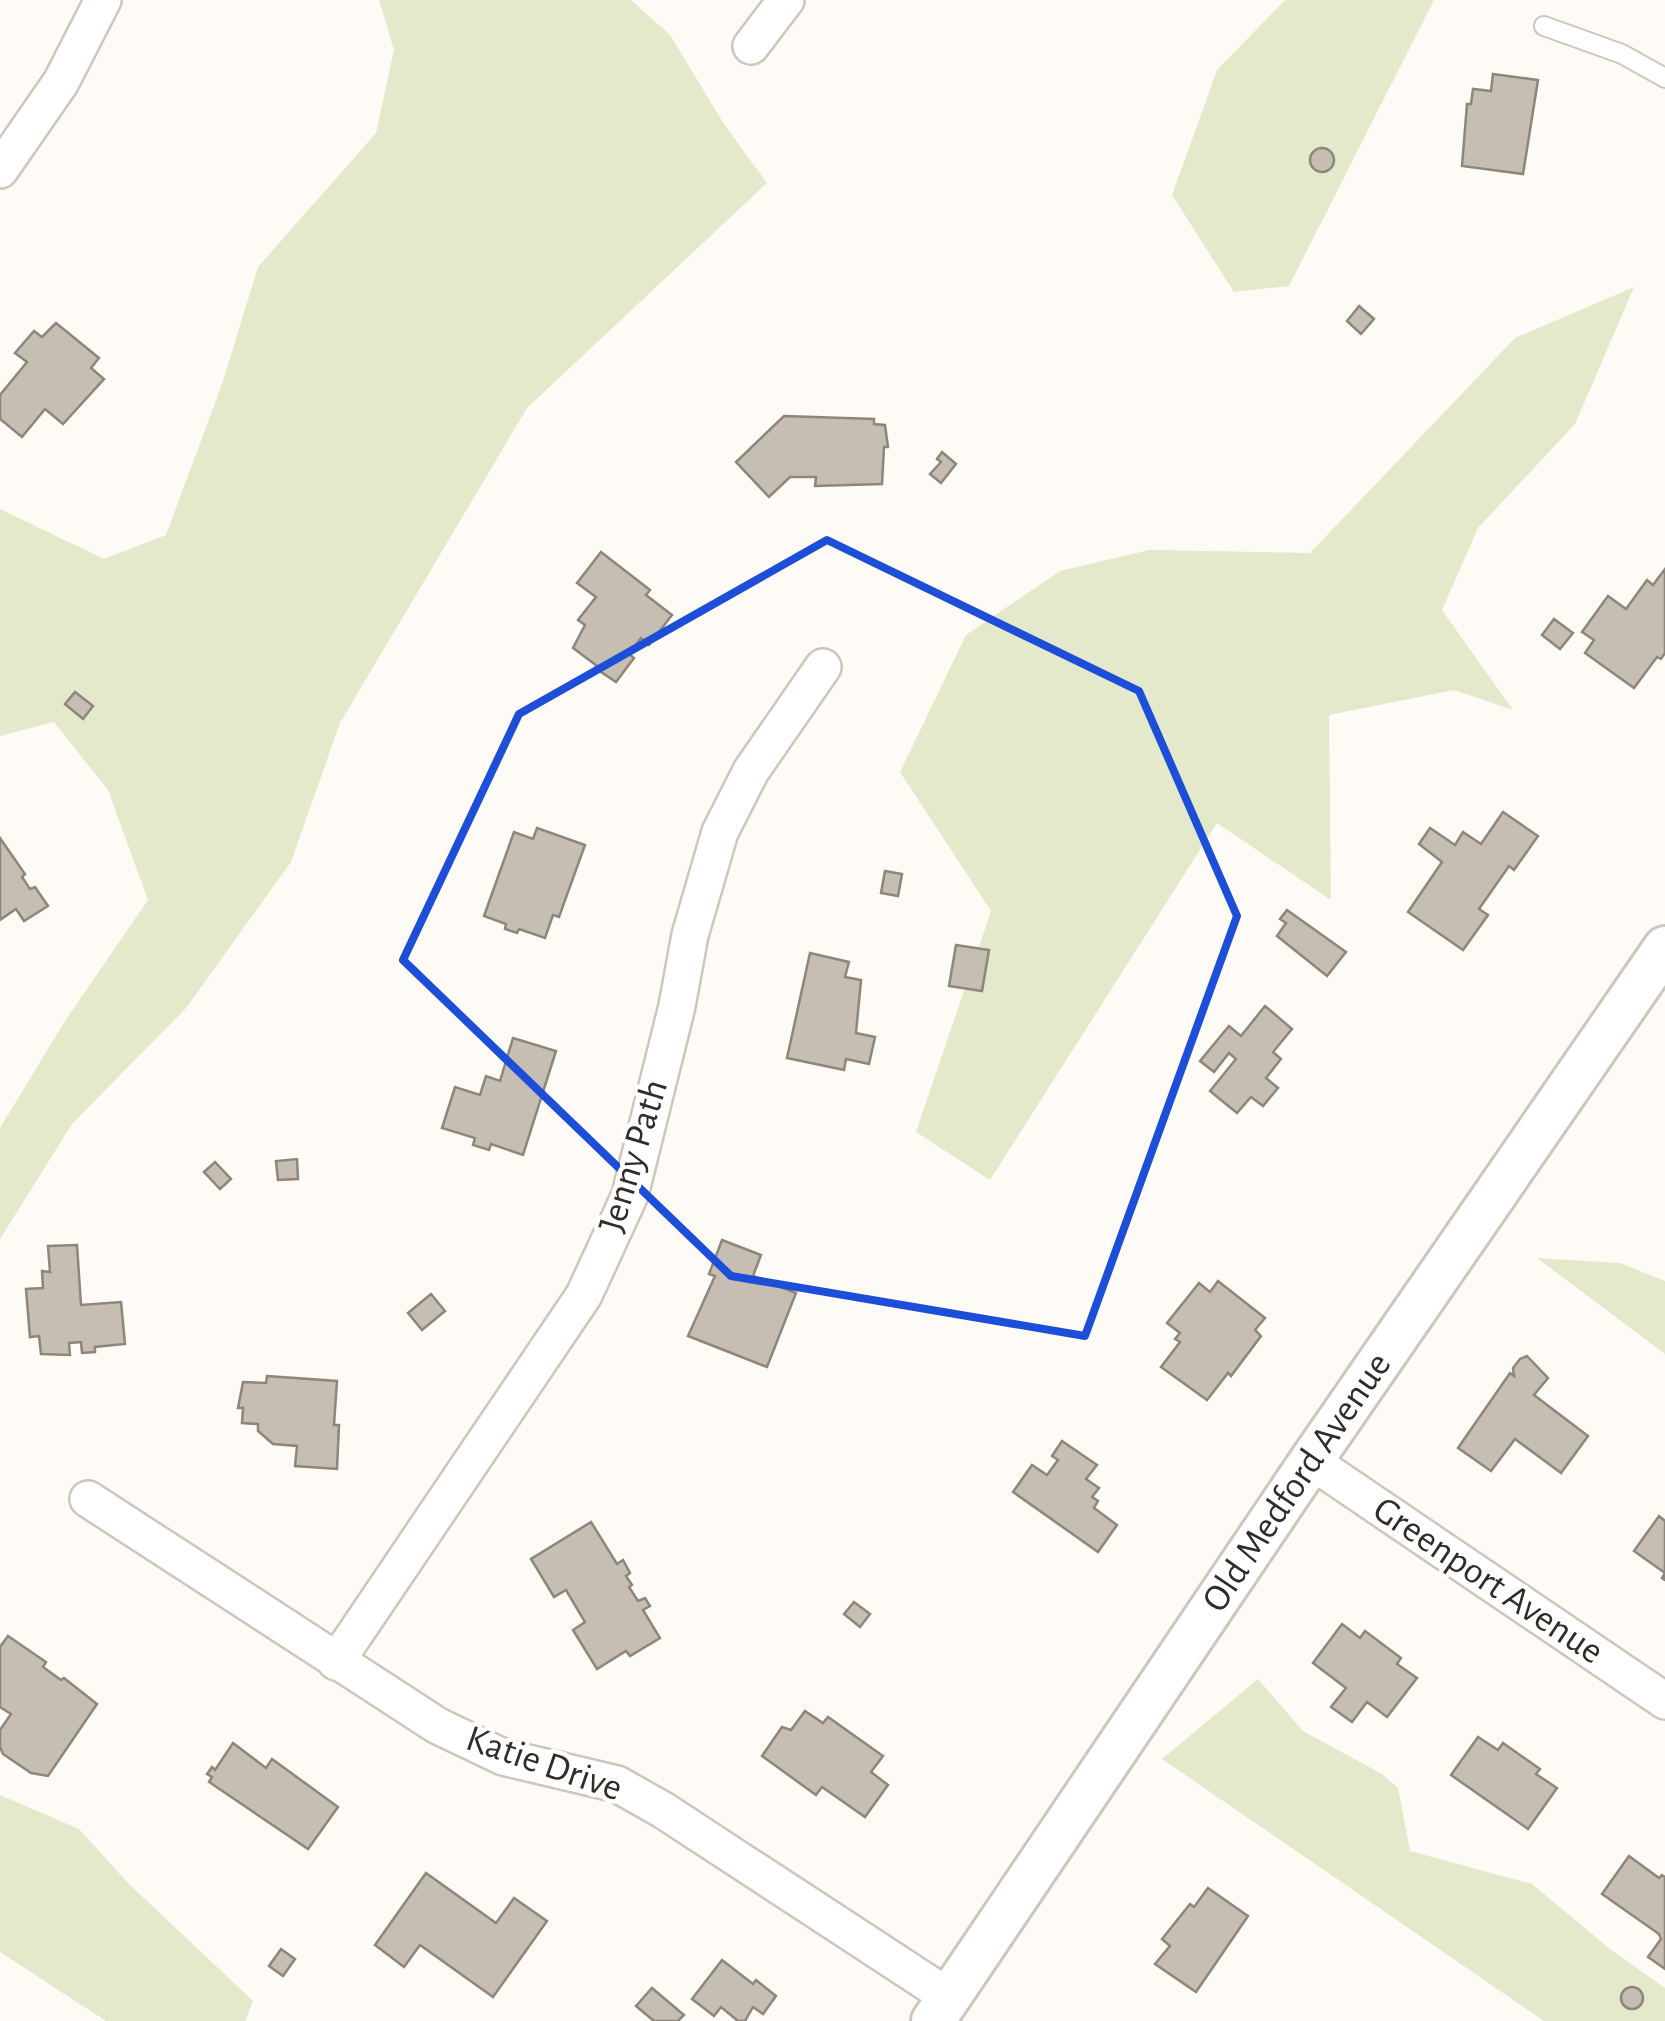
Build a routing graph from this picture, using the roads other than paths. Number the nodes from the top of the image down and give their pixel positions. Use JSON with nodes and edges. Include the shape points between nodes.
{"nodes":[{"id":1,"x":102,"y":0,"type":"edge"},
{"id":2,"x":786,"y":0,"type":"edge"},
{"id":3,"x":1544,"y":26,"type":"dead end"},
{"id":4,"x":751,"y":46,"type":"dead end"},
{"id":5,"x":1665,"y":78,"type":"edge"},
{"id":6,"x":2,"y":167,"type":"edge"},
{"id":7,"x":823,"y":667,"type":"dead end"},
{"id":8,"x":1665,"y":948,"type":"edge"},
{"id":9,"x":1311,"y":1461,"type":"junction"},
{"id":10,"x":88,"y":1498,"type":"dead end"},
{"id":11,"x":336,"y":1662,"type":"junction"},
{"id":12,"x":1665,"y":1701,"type":"edge"},
{"id":13,"x":941,"y":2009,"type":"edge"}],
"edges":[{"from":1,"to":6,"type":"street","via":[[61,82]]},
{"from":2,"to":4,"type":"street"},
{"from":3,"to":5,"type":"lane","via":[[1622,54]]},
{"from":7,"to":11,"type":"street","name":"Jenny Path","via":[[720,832],[630,1195],[584,1295]]},
{"from":8,"to":9,"type":"street","name":"Old Medford Avenue"},
{"from":9,"to":12,"type":"street","name":"Greenport Avenue"},
{"from":9,"to":13,"type":"street","name":"Old Medford Avenue"},
{"from":10,"to":11,"type":"street","name":"Katie Drive"},
{"from":11,"to":13,"type":"street","name":"Katie Drive","via":[[438,1726],[502,1756],[617,1784],[663,1810]]}]}
